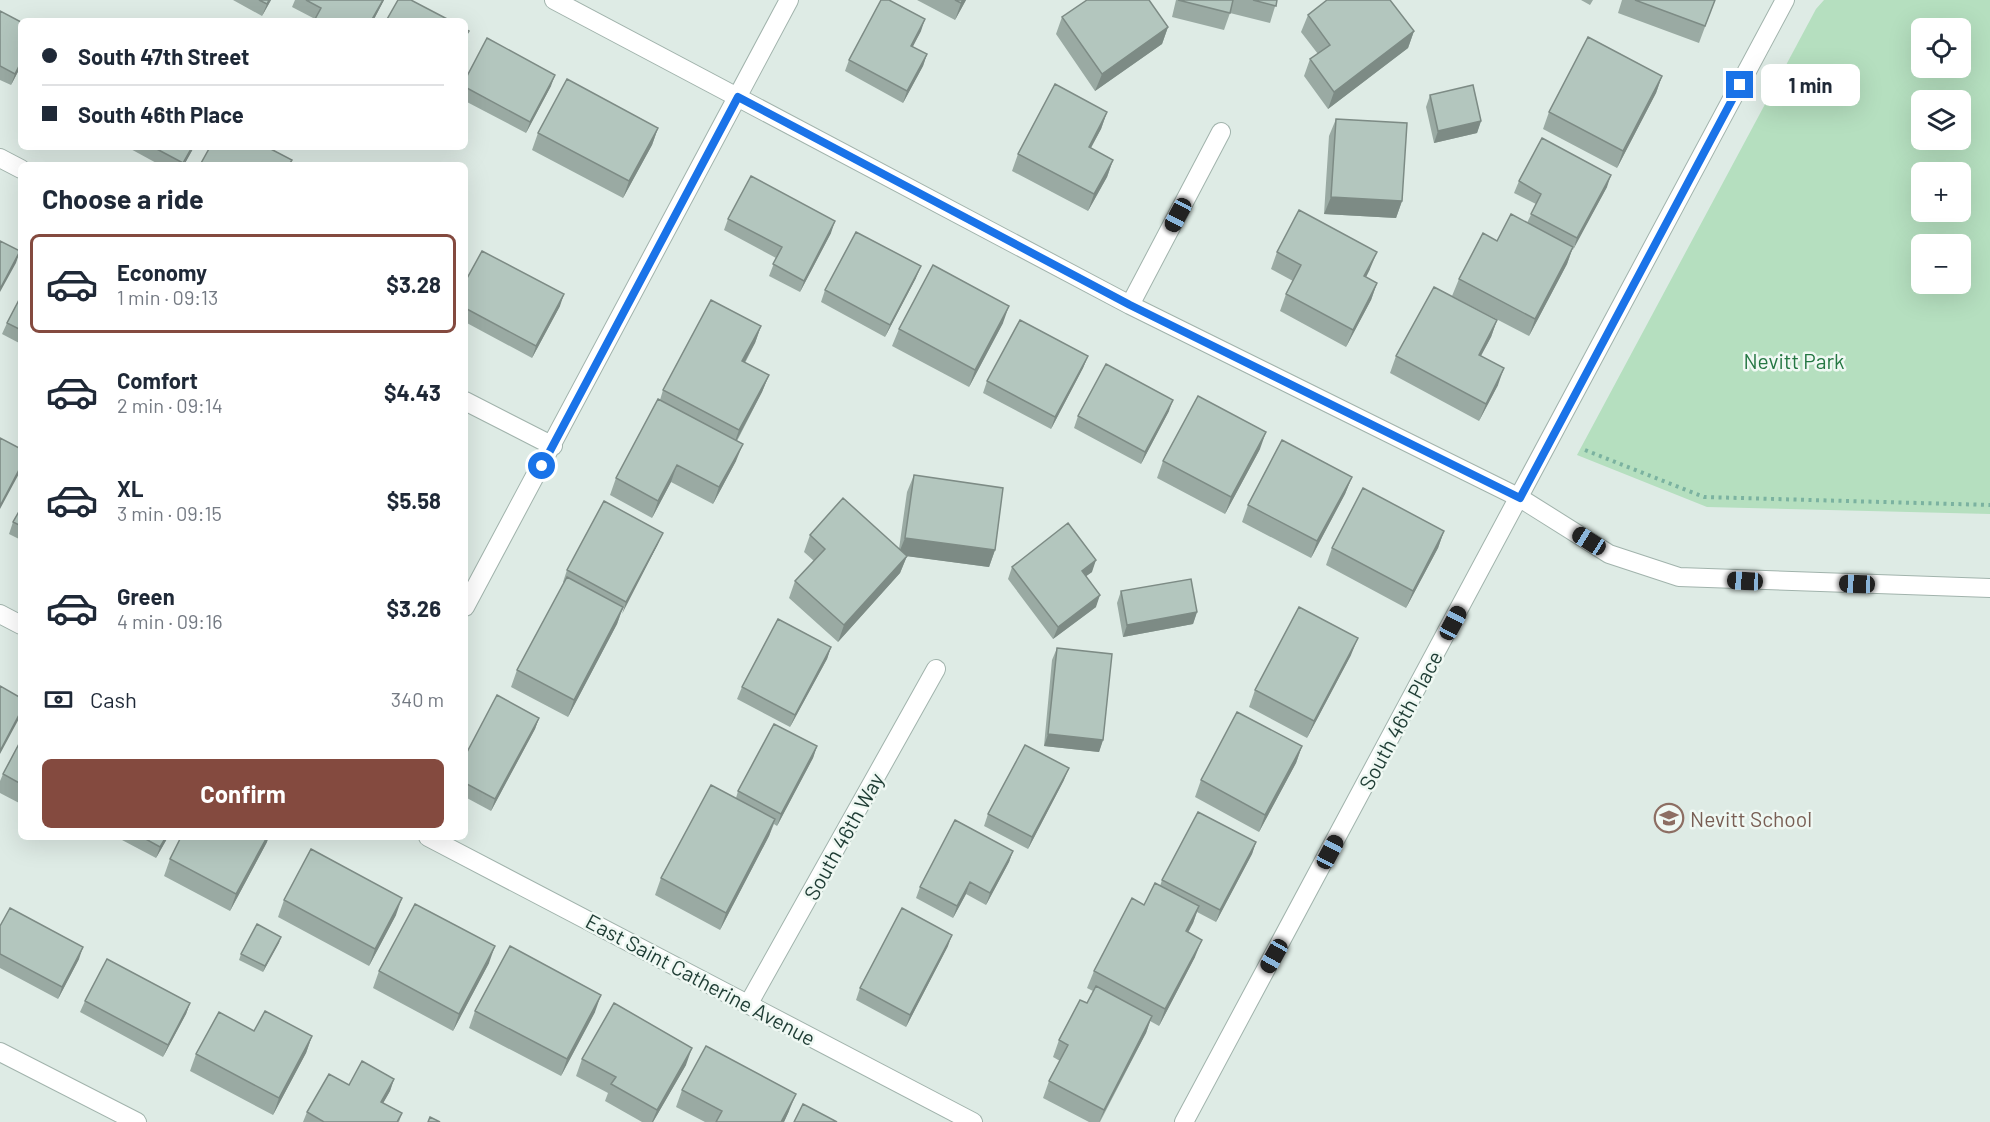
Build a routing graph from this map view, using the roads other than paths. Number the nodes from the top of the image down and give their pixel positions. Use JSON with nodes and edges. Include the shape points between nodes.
{"nodes":[{"id":1,"x":554,"y":0,"type":"edge"},
{"id":2,"x":789,"y":0,"type":"edge"},
{"id":3,"x":1785,"y":0,"type":"edge"},
{"id":4,"x":738,"y":97,"type":"junction"},
{"id":5,"x":1221,"y":132,"type":"dead end"},
{"id":6,"x":0,"y":158,"type":"edge"},
{"id":7,"x":18,"y":167,"type":"edge"},
{"id":8,"x":1130,"y":305,"type":"junction"},
{"id":9,"x":468,"y":403,"type":"edge"},
{"id":10,"x":553,"y":446,"type":"junction"},
{"id":11,"x":1520,"y":498,"type":"junction"},
{"id":12,"x":1990,"y":588,"type":"edge"},
{"id":13,"x":468,"y":602,"type":"edge"},
{"id":14,"x":0,"y":614,"type":"edge"},
{"id":15,"x":18,"y":623,"type":"edge"},
{"id":16,"x":936,"y":669,"type":"dead end"},
{"id":17,"x":434,"y":840,"type":"edge"},
{"id":18,"x":749,"y":1004,"type":"junction"},
{"id":19,"x":0,"y":1052,"type":"edge"},
{"id":20,"x":967,"y":1121,"type":"edge"},
{"id":21,"x":136,"y":1122,"type":"edge"},
{"id":22,"x":1184,"y":1122,"type":"edge"}],
"edges":[{"from":1,"to":4,"type":"street"},
{"from":2,"to":4,"type":"street"},
{"from":3,"to":11,"type":"street","name":"South 46th Place"},
{"from":4,"to":8,"type":"street"},
{"from":4,"to":10,"type":"street"},
{"from":5,"to":8,"type":"street"},
{"from":6,"to":7,"type":"street"},
{"from":8,"to":11,"type":"street"},
{"from":9,"to":10,"type":"street"},
{"from":10,"to":13,"type":"street"},
{"from":11,"to":12,"type":"street","via":[[1609,554],[1679,578]]},
{"from":11,"to":22,"type":"street","name":"South 46th Place"},
{"from":14,"to":15,"type":"street"},
{"from":16,"to":18,"type":"street","name":"South 46th Way"},
{"from":17,"to":18,"type":"street","name":"East Saint Catherine Avenue"},
{"from":18,"to":20,"type":"street","name":"East Saint Catherine Avenue"},
{"from":19,"to":21,"type":"street"}]}
